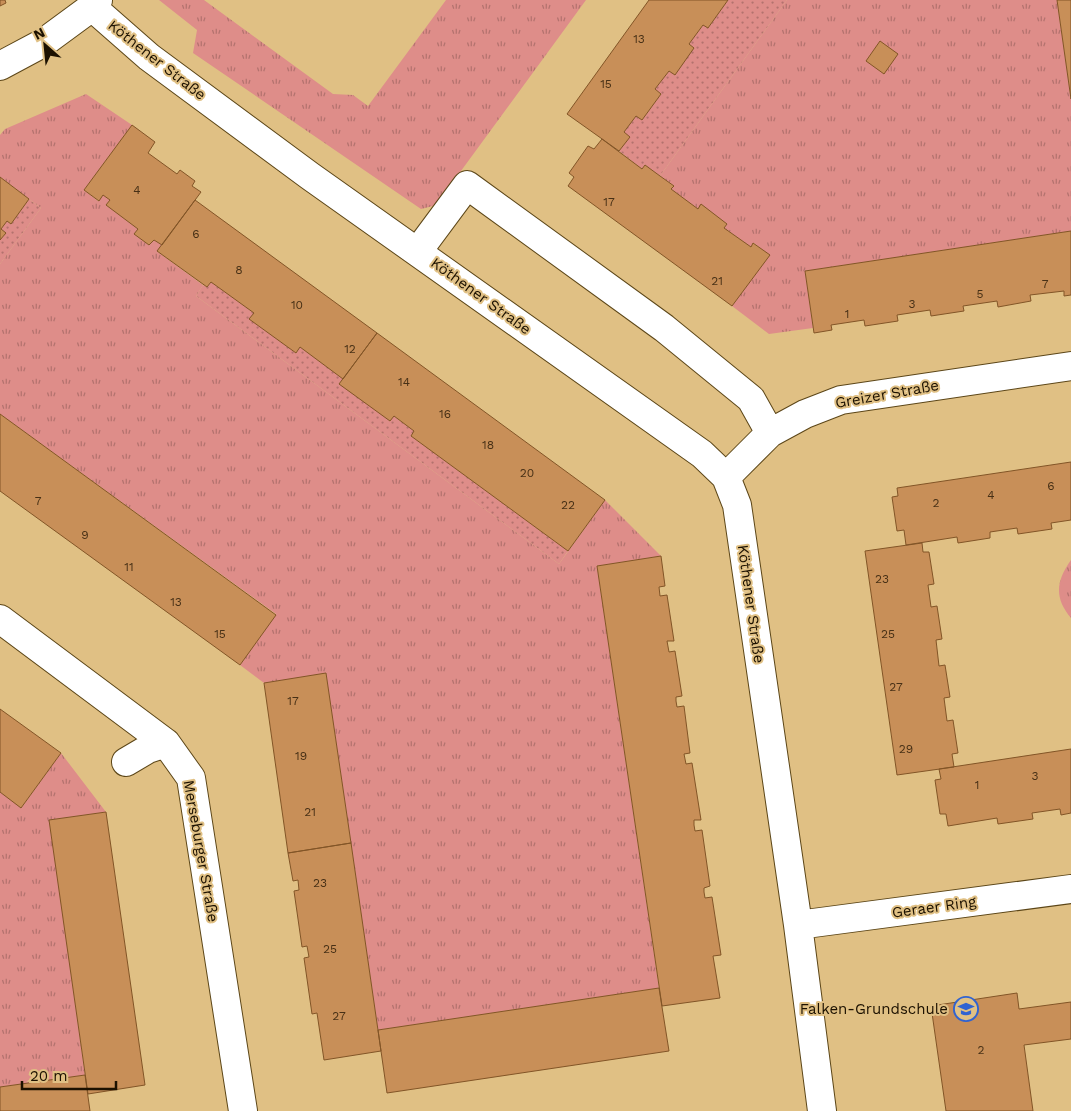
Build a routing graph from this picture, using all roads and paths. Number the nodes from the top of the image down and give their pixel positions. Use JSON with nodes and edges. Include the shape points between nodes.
{"nodes":[{"id":1,"x":95,"y":4,"type":"edge"},
{"id":2,"x":0,"y":66,"type":"edge"},
{"id":3,"x":418,"y":251,"type":"junction"},
{"id":4,"x":1071,"y":366,"type":"edge"},
{"id":5,"x":770,"y":433,"type":"junction"},
{"id":6,"x":726,"y":477,"type":"junction"},
{"id":7,"x":0,"y":619,"type":"edge"},
{"id":8,"x":166,"y":743,"type":"junction"},
{"id":9,"x":126,"y":762,"type":"dead end"},
{"id":10,"x":1071,"y":889,"type":"edge"},
{"id":11,"x":798,"y":925,"type":"junction"},
{"id":12,"x":243,"y":1111,"type":"edge"},
{"id":13,"x":822,"y":1111,"type":"edge"}],
"edges":[{"from":1,"to":2,"type":"street","via":[[43,43]]},
{"from":1,"to":3,"type":"street","name":"Köthener Straße","via":[[149,57]]},
{"from":3,"to":5,"type":"street","name":"Köthener Straße","via":[[467,185],[664,328],[751,399]]},
{"from":3,"to":6,"type":"street","name":"Köthener Straße","via":[[702,454]]},
{"from":4,"to":5,"type":"street","name":"Greizer Straße","via":[[841,400],[804,414]]},
{"from":5,"to":6,"type":"street","name":"Greizer Straße"},
{"from":6,"to":11,"type":"street","name":"Köthener Straße","via":[[737,506]]},
{"from":7,"to":8,"type":"street","name":"Merseburger Straße"},
{"from":8,"to":9,"type":"street"},
{"from":8,"to":12,"type":"street","name":"Merseburger Straße","via":[[191,778]]},
{"from":10,"to":11,"type":"street","name":"Geraer Ring"},
{"from":11,"to":13,"type":"street","name":"Köthener Straße"}]}
